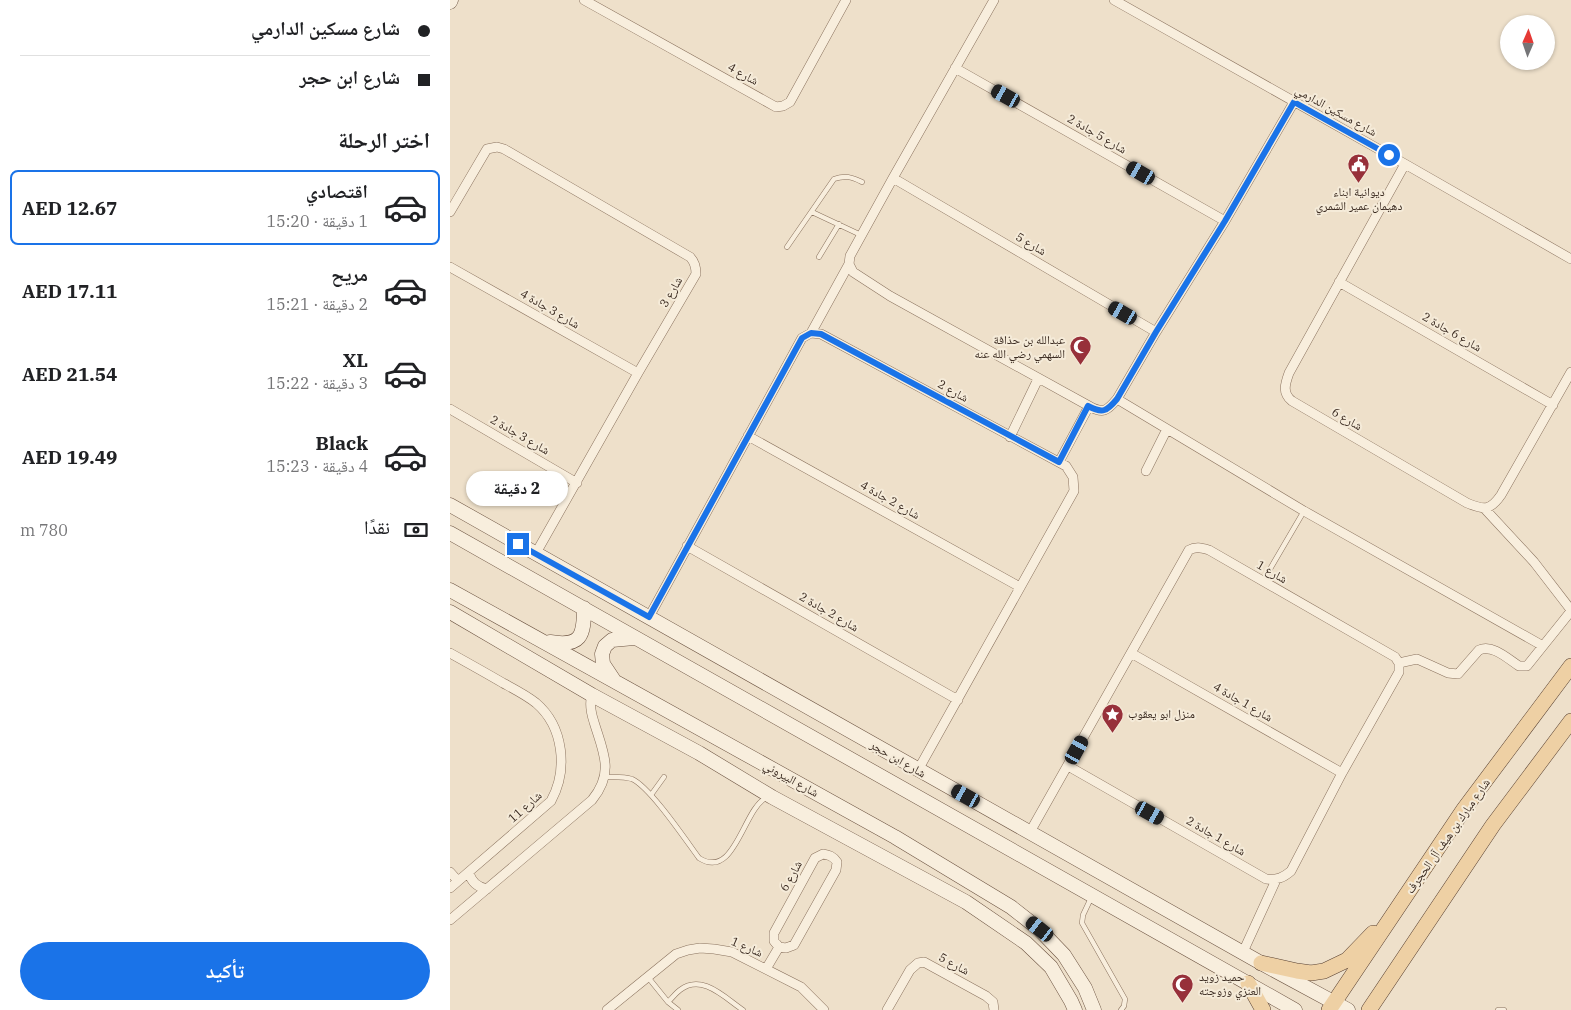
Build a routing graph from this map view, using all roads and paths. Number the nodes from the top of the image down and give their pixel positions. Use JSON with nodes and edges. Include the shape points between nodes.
{"nodes":[{"id":1,"x":584,"y":0,"type":"edge"},
{"id":2,"x":994,"y":0,"type":"edge"},
{"id":3,"x":843,"y":1,"type":"edge"},
{"id":4,"x":1117,"y":1,"type":"edge"},
{"id":5,"x":955,"y":68,"type":"junction"},
{"id":6,"x":1294,"y":102,"type":"junction"},
{"id":7,"x":1405,"y":164,"type":"junction"},
{"id":8,"x":893,"y":178,"type":"junction"},
{"id":9,"x":862,"y":182,"type":"dead end"},
{"id":10,"x":450,"y":212,"type":"edge"},
{"id":11,"x":812,"y":212,"type":"junction"},
{"id":12,"x":1225,"y":221,"type":"junction"},
{"id":13,"x":839,"y":224,"type":"junction"},
{"id":14,"x":862,"y":236,"type":"junction"},
{"id":15,"x":787,"y":248,"type":"dead end"},
{"id":16,"x":819,"y":257,"type":"dead end"},
{"id":17,"x":1571,"y":260,"type":"edge"},
{"id":18,"x":849,"y":264,"type":"junction"},
{"id":19,"x":450,"y":267,"type":"edge"},
{"id":20,"x":1339,"y":282,"type":"junction"},
{"id":21,"x":1156,"y":332,"type":"junction"},
{"id":22,"x":811,"y":333,"type":"junction"},
{"id":23,"x":1571,"y":372,"type":"edge"},
{"id":24,"x":638,"y":373,"type":"junction"},
{"id":25,"x":1038,"y":379,"type":"junction"},
{"id":26,"x":1117,"y":399,"type":"junction"},
{"id":27,"x":1553,"y":405,"type":"junction"},
{"id":28,"x":1088,"y":406,"type":"junction"},
{"id":29,"x":450,"y":409,"type":"edge"},
{"id":30,"x":1167,"y":429,"type":"junction"},
{"id":31,"x":748,"y":436,"type":"junction"},
{"id":32,"x":1010,"y":437,"type":"junction"},
{"id":33,"x":1059,"y":462,"type":"junction"},
{"id":34,"x":1146,"y":471,"type":"dead end"},
{"id":35,"x":577,"y":483,"type":"junction"},
{"id":36,"x":450,"y":505,"type":"edge"},
{"id":37,"x":1484,"y":508,"type":"junction"},
{"id":38,"x":1304,"y":511,"type":"junction"},
{"id":39,"x":450,"y":533,"type":"edge"},
{"id":40,"x":687,"y":546,"type":"junction"},
{"id":41,"x":536,"y":554,"type":"junction"},
{"id":42,"x":1263,"y":581,"type":"junction"},
{"id":43,"x":1020,"y":587,"type":"junction"},
{"id":44,"x":450,"y":590,"type":"edge"},
{"id":45,"x":584,"y":608,"type":"junction"},
{"id":46,"x":1571,"y":611,"type":"edge"},
{"id":47,"x":450,"y":612,"type":"edge"},
{"id":48,"x":649,"y":617,"type":"junction"},
{"id":49,"x":634,"y":638,"type":"junction"},
{"id":50,"x":544,"y":641,"type":"junction"},
{"id":51,"x":1543,"y":646,"type":"junction"},
{"id":52,"x":450,"y":653,"type":"edge"},
{"id":53,"x":1131,"y":653,"type":"junction"},
{"id":54,"x":1399,"y":663,"type":"junction"},
{"id":55,"x":1571,"y":666,"type":"edge"},
{"id":56,"x":613,"y":680,"type":"junction"},
{"id":57,"x":776,"y":689,"type":"junction"},
{"id":58,"x":592,"y":695,"type":"junction"},
{"id":59,"x":958,"y":700,"type":"junction"},
{"id":60,"x":800,"y":703,"type":"junction"},
{"id":61,"x":762,"y":708,"type":"junction"},
{"id":62,"x":1571,"y":721,"type":"edge"},
{"id":63,"x":792,"y":726,"type":"junction"},
{"id":64,"x":1571,"y":729,"type":"edge"},
{"id":65,"x":1068,"y":766,"type":"junction"},
{"id":66,"x":918,"y":770,"type":"junction"},
{"id":67,"x":1342,"y":773,"type":"junction"},
{"id":68,"x":605,"y":777,"type":"junction"},
{"id":69,"x":664,"y":777,"type":"dead end"},
{"id":70,"x":1523,"y":784,"type":"junction"},
{"id":71,"x":651,"y":795,"type":"junction"},
{"id":72,"x":772,"y":797,"type":"junction"},
{"id":73,"x":1030,"y":832,"type":"junction"},
{"id":74,"x":891,"y":836,"type":"junction"},
{"id":75,"x":910,"y":846,"type":"junction"},
{"id":76,"x":880,"y":854,"type":"junction"},
{"id":77,"x":900,"y":865,"type":"junction"},
{"id":78,"x":450,"y":872,"type":"edge"},
{"id":79,"x":469,"y":872,"type":"junction"},
{"id":80,"x":1276,"y":880,"type":"junction"},
{"id":81,"x":458,"y":881,"type":"junction"},
{"id":82,"x":450,"y":888,"type":"edge"},
{"id":83,"x":487,"y":889,"type":"junction"},
{"id":84,"x":1092,"y":895,"type":"junction"},
{"id":85,"x":1404,"y":899,"type":"junction"},
{"id":86,"x":450,"y":920,"type":"edge"},
{"id":87,"x":779,"y":947,"type":"junction"},
{"id":88,"x":1243,"y":952,"type":"junction"},
{"id":89,"x":1261,"y":963,"type":"junction"},
{"id":90,"x":766,"y":969,"type":"junction"},
{"id":91,"x":647,"y":976,"type":"junction"},
{"id":92,"x":1248,"y":983,"type":"junction"},
{"id":93,"x":668,"y":1002,"type":"junction"},
{"id":94,"x":1337,"y":1008,"type":"edge"},
{"id":95,"x":607,"y":1010,"type":"edge"},
{"id":96,"x":678,"y":1010,"type":"edge"},
{"id":97,"x":743,"y":1010,"type":"edge"},
{"id":98,"x":824,"y":1010,"type":"edge"},
{"id":99,"x":887,"y":1010,"type":"edge"},
{"id":100,"x":994,"y":1010,"type":"edge"},
{"id":101,"x":1075,"y":1010,"type":"edge"},
{"id":102,"x":1094,"y":1010,"type":"edge"},
{"id":103,"x":1121,"y":1010,"type":"edge"},
{"id":104,"x":1263,"y":1010,"type":"edge"},
{"id":105,"x":1294,"y":1010,"type":"edge"},
{"id":106,"x":1369,"y":1010,"type":"edge"},
{"id":107,"x":1498,"y":1010,"type":"edge"},
{"id":108,"x":1504,"y":1010,"type":"edge"}],
"edges":[{"from":1,"to":3,"type":"street","name":"شارع 4","via":[[776,107],[790,102]]},
{"from":2,"to":5,"type":"street"},
{"from":4,"to":6,"type":"street","name":"شارع مسكين الدارمي"},
{"from":5,"to":8,"type":"street"},
{"from":5,"to":12,"type":"street","name":"شارع 5 جادة 2"},
{"from":6,"to":7,"type":"street","name":"شارع مسكين الدارمي"},
{"from":6,"to":12,"type":"street"},
{"from":7,"to":17,"type":"street","name":"شارع مسكين الدارمي"},
{"from":7,"to":20,"type":"street","name":"شارع 6"},
{"from":8,"to":14,"type":"street"},
{"from":8,"to":21,"type":"street","name":"شارع 5"},
{"from":9,"to":11,"type":"lane","via":[[842,176],[834,179]]},
{"from":10,"to":24,"type":"street","name":"شارع 3","via":[[487,149],[497,147],[690,257],[696,274]]},
{"from":11,"to":13,"type":"lane"},
{"from":11,"to":15,"type":"lane"},
{"from":12,"to":21,"type":"street"},
{"from":13,"to":14,"type":"lane"},
{"from":13,"to":16,"type":"lane"},
{"from":14,"to":18,"type":"street"},
{"from":18,"to":22,"type":"street"},
{"from":18,"to":25,"type":"street","via":[[853,272],[890,296]]},
{"from":19,"to":24,"type":"street","name":"شارع 3 جادة 4"},
{"from":20,"to":27,"type":"street","name":"شارع 6 جادة 2"},
{"from":20,"to":37,"type":"street","name":"شارع 6","via":[[1289,372],[1285,388],[1287,397],[1467,503]]},
{"from":21,"to":26,"type":"street"},
{"from":22,"to":31,"type":"street","via":[[802,338]]},
{"from":22,"to":32,"type":"street","name":"شارع 2","via":[[821,334]]},
{"from":23,"to":27,"type":"street"},
{"from":24,"to":35,"type":"street","name":"شارع 3"},
{"from":25,"to":28,"type":"street"},
{"from":25,"to":32,"type":"street"},
{"from":26,"to":28,"type":"street","via":[[1104,411]]},
{"from":26,"to":30,"type":"street"},
{"from":27,"to":37,"type":"street","via":[[1501,495],[1490,507]]},
{"from":28,"to":33,"type":"street"},
{"from":29,"to":35,"type":"street","name":"شارع 3 جادة 2"},
{"from":30,"to":34,"type":"street"},
{"from":30,"to":38,"type":"street"},
{"from":31,"to":40,"type":"street"},
{"from":31,"to":43,"type":"street","name":"شارع 2 جادة 4"},
{"from":32,"to":33,"type":"street","name":"شارع 2"},
{"from":33,"to":43,"type":"street","name":"شارع 2","via":[[1073,477],[1074,491]]},
{"from":35,"to":41,"type":"street","name":"شارع 3"},
{"from":36,"to":41,"type":"main road","name":"شارع ابن حجر"},
{"from":37,"to":46,"type":"street","via":[[1534,562]]},
{"from":38,"to":42,"type":"lane"},
{"from":38,"to":51,"type":"street"},
{"from":39,"to":45,"type":"main road","name":"شارع ابن حجر"},
{"from":40,"to":48,"type":"street"},
{"from":40,"to":59,"type":"street","name":"شارع 2 جادة 2"},
{"from":41,"to":48,"type":"main road","name":"شارع ابن حجر"},
{"from":42,"to":53,"type":"street","name":"شارع 1","via":[[1209,550],[1192,548]]},
{"from":42,"to":54,"type":"street","name":"شارع 1","via":[[1395,656]]},
{"from":43,"to":59,"type":"street","name":"شارع 2"},
{"from":44,"to":50,"type":"main road","name":"شارع البيروني"},
{"from":45,"to":49,"type":"main road","name":"شارع ابن حجر"},
{"from":45,"to":50,"type":"main road","via":[[582,632],[577,640],[569,644]]},
{"from":46,"to":51,"type":"street"},
{"from":47,"to":58,"type":"main road","name":"شارع البيروني"},
{"from":48,"to":57,"type":"main road","name":"شارع ابن حجر"},
{"from":49,"to":56,"type":"main road","via":[[612,640],[605,646],[603,664]]},
{"from":49,"to":61,"type":"main road","name":"شارع ابن حجر"},
{"from":50,"to":56,"type":"main road","name":"شارع البيروني"},
{"from":51,"to":54,"type":"street","via":[[1523,667],[1490,648],[1479,650],[1458,674],[1448,673],[1418,659]]},
{"from":52,"to":79,"type":"street","name":"شارع 11","via":[[537,704],[554,729],[562,758],[558,789],[551,801]]},
{"from":53,"to":65,"type":"street","name":"شارع 1"},
{"from":53,"to":67,"type":"street","name":"شارع 1 جادة 4"},
{"from":54,"to":67,"type":"street","via":[[1399,672]]},
{"from":55,"to":85,"type":"main road","name":"شارع مبارك بن هيف آل الحجرف","via":[[1464,809]]},
{"from":56,"to":74,"type":"main road","name":"شارع البيروني"},
{"from":57,"to":60,"type":"main road","name":"شارع ابن حجر"},
{"from":57,"to":61,"type":"main road","via":[[776,702],[771,707]]},
{"from":58,"to":68,"type":"street","via":[[591,709],[606,763]]},
{"from":58,"to":72,"type":"main road","name":"شارع البيروني"},
{"from":59,"to":66,"type":"street","name":"شارع 2"},
{"from":60,"to":63,"type":"main road","via":[[791,711],[789,720]]},
{"from":60,"to":66,"type":"main road","name":"شارع ابن حجر"},
{"from":61,"to":63,"type":"main road","name":"شارع ابن حجر"},
{"from":62,"to":70,"type":"main road"},
{"from":63,"to":84,"type":"main road","name":"شارع ابن حجر"},
{"from":64,"to":70,"type":"main road"},
{"from":65,"to":73,"type":"street","name":"شارع 1"},
{"from":65,"to":80,"type":"street","name":"شارع 1 جادة 2","via":[[1266,879]]},
{"from":66,"to":73,"type":"main road","name":"شارع ابن حجر"},
{"from":67,"to":80,"type":"street","via":[[1291,871]]},
{"from":68,"to":71,"type":"lane","via":[[632,779]]},
{"from":68,"to":83,"type":"street","via":[[592,800]]},
{"from":69,"to":71,"type":"lane"},
{"from":70,"to":106,"type":"main road"},
{"from":71,"to":72,"type":"lane","via":[[699,858],[713,863],[727,856],[760,801]]},
{"from":72,"to":76,"type":"main road","name":"شارع البيروني"},
{"from":73,"to":88,"type":"main road","name":"شارع ابن حجر"},
{"from":74,"to":75,"type":"main road","name":"شارع البيروني"},
{"from":74,"to":76,"type":"main road","via":[[888,849]]},
{"from":75,"to":77,"type":"main road","via":[[902,851]]},
{"from":75,"to":102,"type":"main road","name":"شارع البيروني","via":[[1011,907],[1040,929],[1064,956],[1085,988]]},
{"from":76,"to":77,"type":"main road","name":"شارع البيروني"},
{"from":77,"to":101,"type":"main road","name":"شارع البيروني","via":[[966,902],[1026,943],[1051,967]]},
{"from":78,"to":81,"type":"street"},
{"from":79,"to":81,"type":"street","name":"شارع 11"},
{"from":79,"to":83,"type":"street","via":[[475,884]]},
{"from":80,"to":88,"type":"street"},
{"from":81,"to":82,"type":"street","name":"شارع 11"},
{"from":83,"to":86,"type":"street"},
{"from":84,"to":92,"type":"main road","name":"شارع ابن حجر"},
{"from":84,"to":103,"type":"lane","via":[[1082,923],[1125,999]]},
{"from":85,"to":89,"type":"main road","via":[[1347,960],[1324,971],[1296,972]]},
{"from":85,"to":94,"type":"main road","name":"شارع مبارك بن هيف آل الحجرف"},
{"from":87,"to":87,"type":"street","name":"شارع 6","via":[[794,945],[836,870],[837,862],[832,856],[822,854],[815,858],[774,933],[774,941]]},
{"from":87,"to":90,"type":"street"},
{"from":88,"to":89,"type":"main road","name":"شارع ابن حجر"},
{"from":89,"to":94,"type":"main road","name":"شارع ابن حجر"},
{"from":90,"to":91,"type":"street","name":"شارع 1","via":[[732,952],[700,948],[676,954]]},
{"from":90,"to":98,"type":"street","name":"شارع 1","via":[[802,987]]},
{"from":91,"to":93,"type":"lane"},
{"from":91,"to":95,"type":"street","name":"شارع 1"},
{"from":92,"to":104,"type":"main road"},
{"from":92,"to":105,"type":"main road","name":"شارع ابن حجر"},
{"from":93,"to":96,"type":"lane"},
{"from":93,"to":97,"type":"lane","via":[[680,990],[699,984]]},
{"from":99,"to":100,"type":"street","name":"شارع 5","via":[[910,970],[918,962],[924,962],[986,996],[993,1002]]},
{"from":107,"to":108,"type":"lane"}]}
